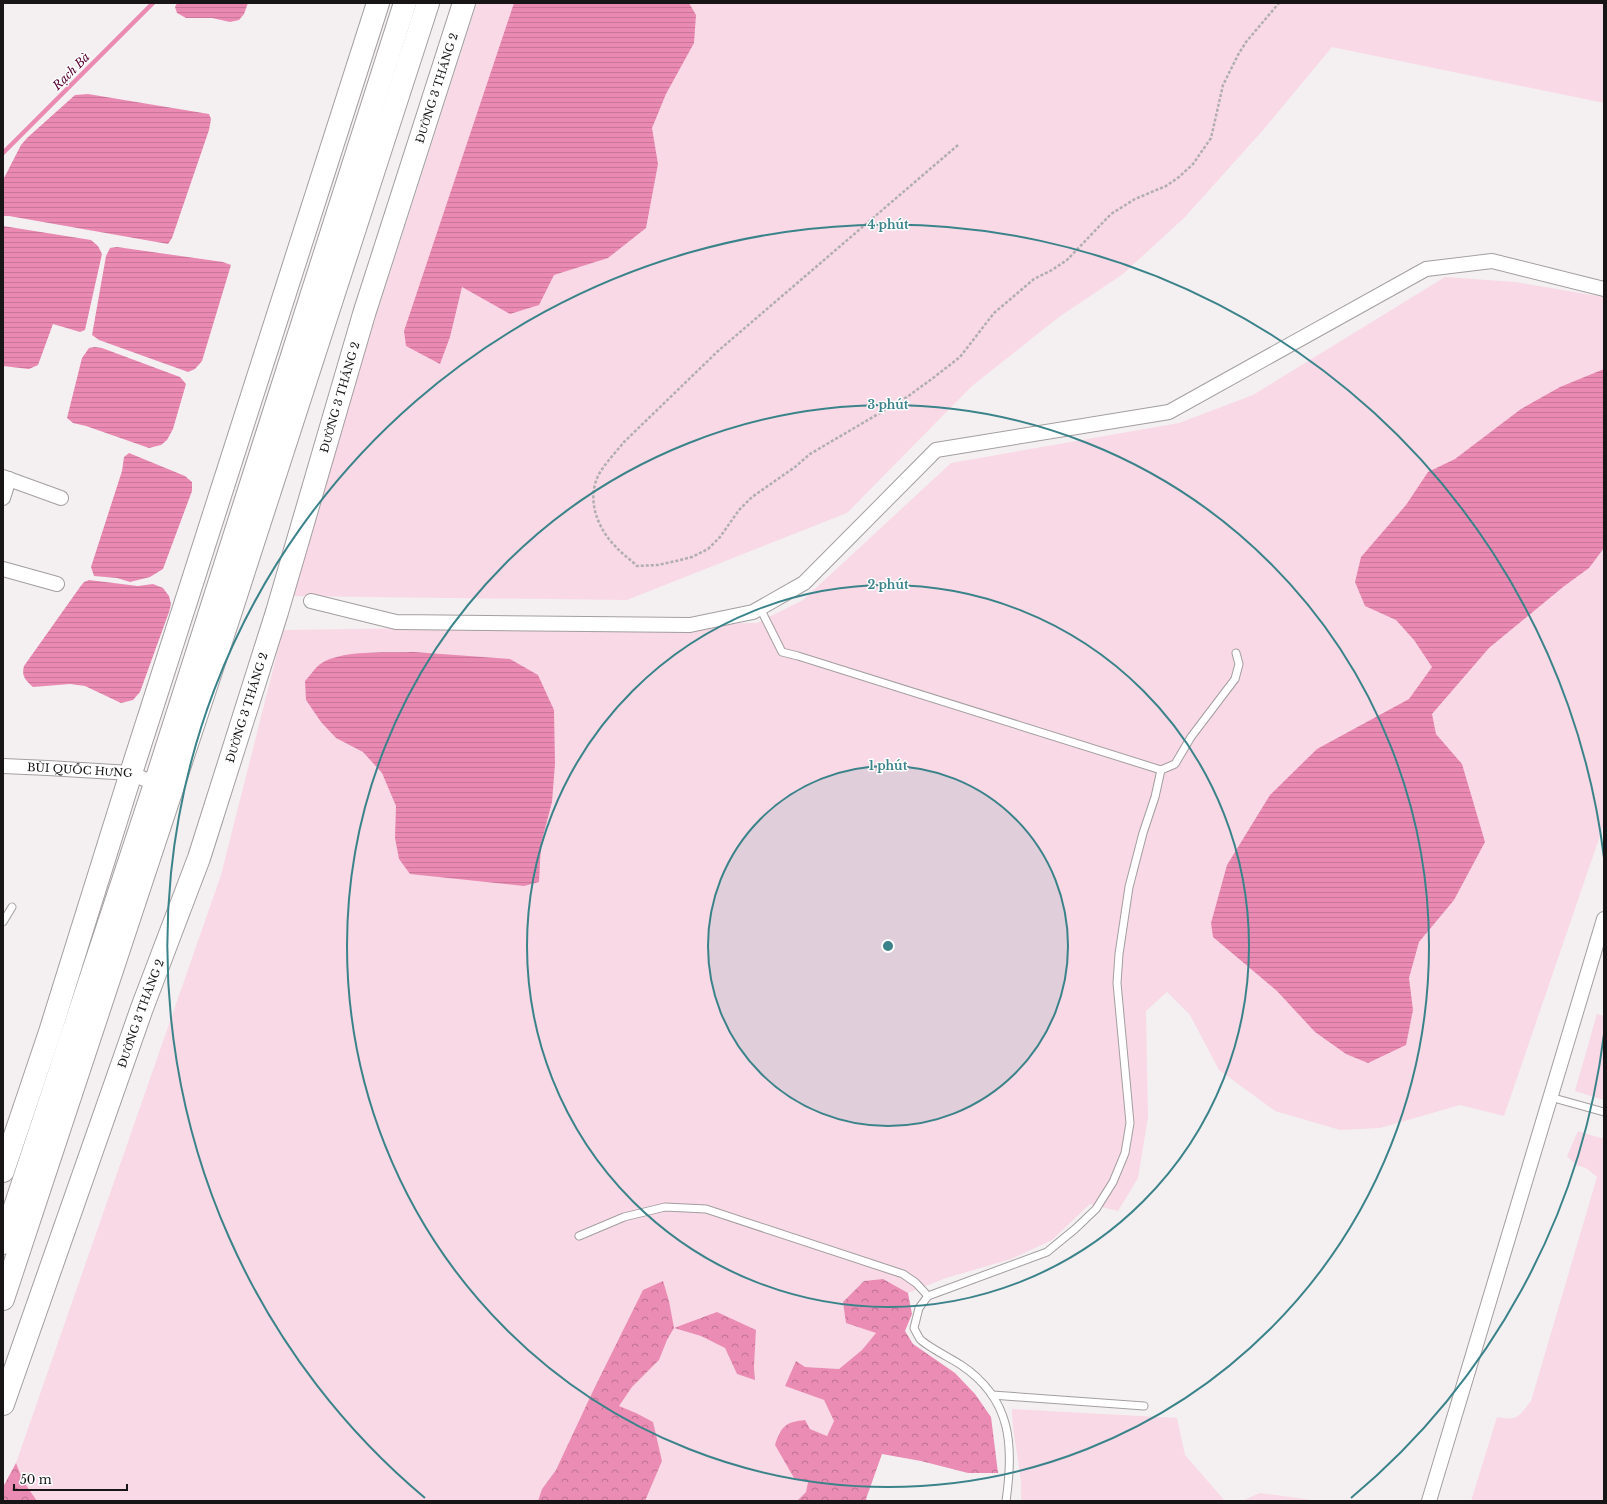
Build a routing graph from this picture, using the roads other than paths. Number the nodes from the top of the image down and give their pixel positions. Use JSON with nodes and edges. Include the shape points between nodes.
{"nodes":[{"id":1,"x":378,"y":3,"type":"edge"},
{"id":2,"x":405,"y":3,"type":"edge"},
{"id":3,"x":428,"y":3,"type":"edge"},
{"id":4,"x":464,"y":3,"type":"edge"},
{"id":5,"x":1604,"y":289,"type":"edge"},
{"id":6,"x":6,"y":478,"type":"edge"},
{"id":7,"x":3,"y":498,"type":"edge"},
{"id":8,"x":61,"y":498,"type":"dead end"},
{"id":9,"x":3,"y":569,"type":"edge"},
{"id":10,"x":57,"y":584,"type":"dead end"},
{"id":11,"x":311,"y":601,"type":"dead end"},
{"id":12,"x":760,"y":608,"type":"junction"},
{"id":13,"x":1236,"y":653,"type":"dead end"},
{"id":14,"x":3,"y":766,"type":"edge"},
{"id":15,"x":1161,"y":770,"type":"junction"},
{"id":16,"x":131,"y":773,"type":"junction"},
{"id":17,"x":155,"y":784,"type":"junction"},
{"id":18,"x":12,"y":907,"type":"dead end"},
{"id":19,"x":1604,"y":918,"type":"edge"},
{"id":20,"x":3,"y":922,"type":"edge"},
{"id":21,"x":1550,"y":1097,"type":"junction"},
{"id":22,"x":1604,"y":1112,"type":"edge"},
{"id":23,"x":5,"y":1159,"type":"edge"},
{"id":24,"x":579,"y":1236,"type":"dead end"},
{"id":25,"x":3,"y":1243,"type":"edge"},
{"id":26,"x":928,"y":1296,"type":"junction"},
{"id":27,"x":3,"y":1299,"type":"edge"},
{"id":28,"x":992,"y":1395,"type":"junction"},
{"id":29,"x":3,"y":1404,"type":"edge"},
{"id":30,"x":1144,"y":1406,"type":"dead end"},
{"id":31,"x":1006,"y":1501,"type":"edge"},
{"id":32,"x":1429,"y":1501,"type":"edge"}],
"edges":[{"from":1,"to":16,"type":"main road"},
{"from":2,"to":17,"type":"main road"},
{"from":3,"to":27,"type":"main road","via":[[230,614]]},
{"from":4,"to":29,"type":"main road","name":"ĐƯỜNG 3 THÁNG 2","via":[[364,314],[277,612],[199,858],[142,1008]]},
{"from":5,"to":12,"type":"street","via":[[1492,261],[1426,269],[1169,412],[936,450],[804,583]]},
{"from":6,"to":7,"type":"street"},
{"from":6,"to":8,"type":"street"},
{"from":9,"to":10,"type":"street"},
{"from":11,"to":12,"type":"street","via":[[396,622],[690,625],[753,612]]},
{"from":12,"to":15,"type":"lane","via":[[782,652]]},
{"from":13,"to":15,"type":"lane","via":[[1239,664],[1235,679],[1191,736],[1175,764]]},
{"from":14,"to":16,"type":"street","name":"BÙI QUỐC HƯNG"},
{"from":15,"to":26,"type":"lane","via":[[1129,887],[1119,954],[1117,983],[1130,1124],[1125,1153],[1113,1182],[1096,1209],[1047,1252]]},
{"from":16,"to":17,"type":"street","name":"BÙI QUỐC HƯNG"},
{"from":16,"to":23,"type":"main road","via":[[50,1032]]},
{"from":17,"to":25,"type":"main road"},
{"from":18,"to":20,"type":"lane"},
{"from":19,"to":21,"type":"street"},
{"from":21,"to":22,"type":"lane"},
{"from":21,"to":32,"type":"street"},
{"from":24,"to":26,"type":"lane","via":[[624,1217],[665,1207],[706,1209],[903,1274]]},
{"from":26,"to":28,"type":"lane","via":[[919,1308],[914,1328],[921,1340],[968,1370]]},
{"from":28,"to":30,"type":"lane"},
{"from":28,"to":31,"type":"lane","via":[[1009,1436],[1010,1461]]}]}
